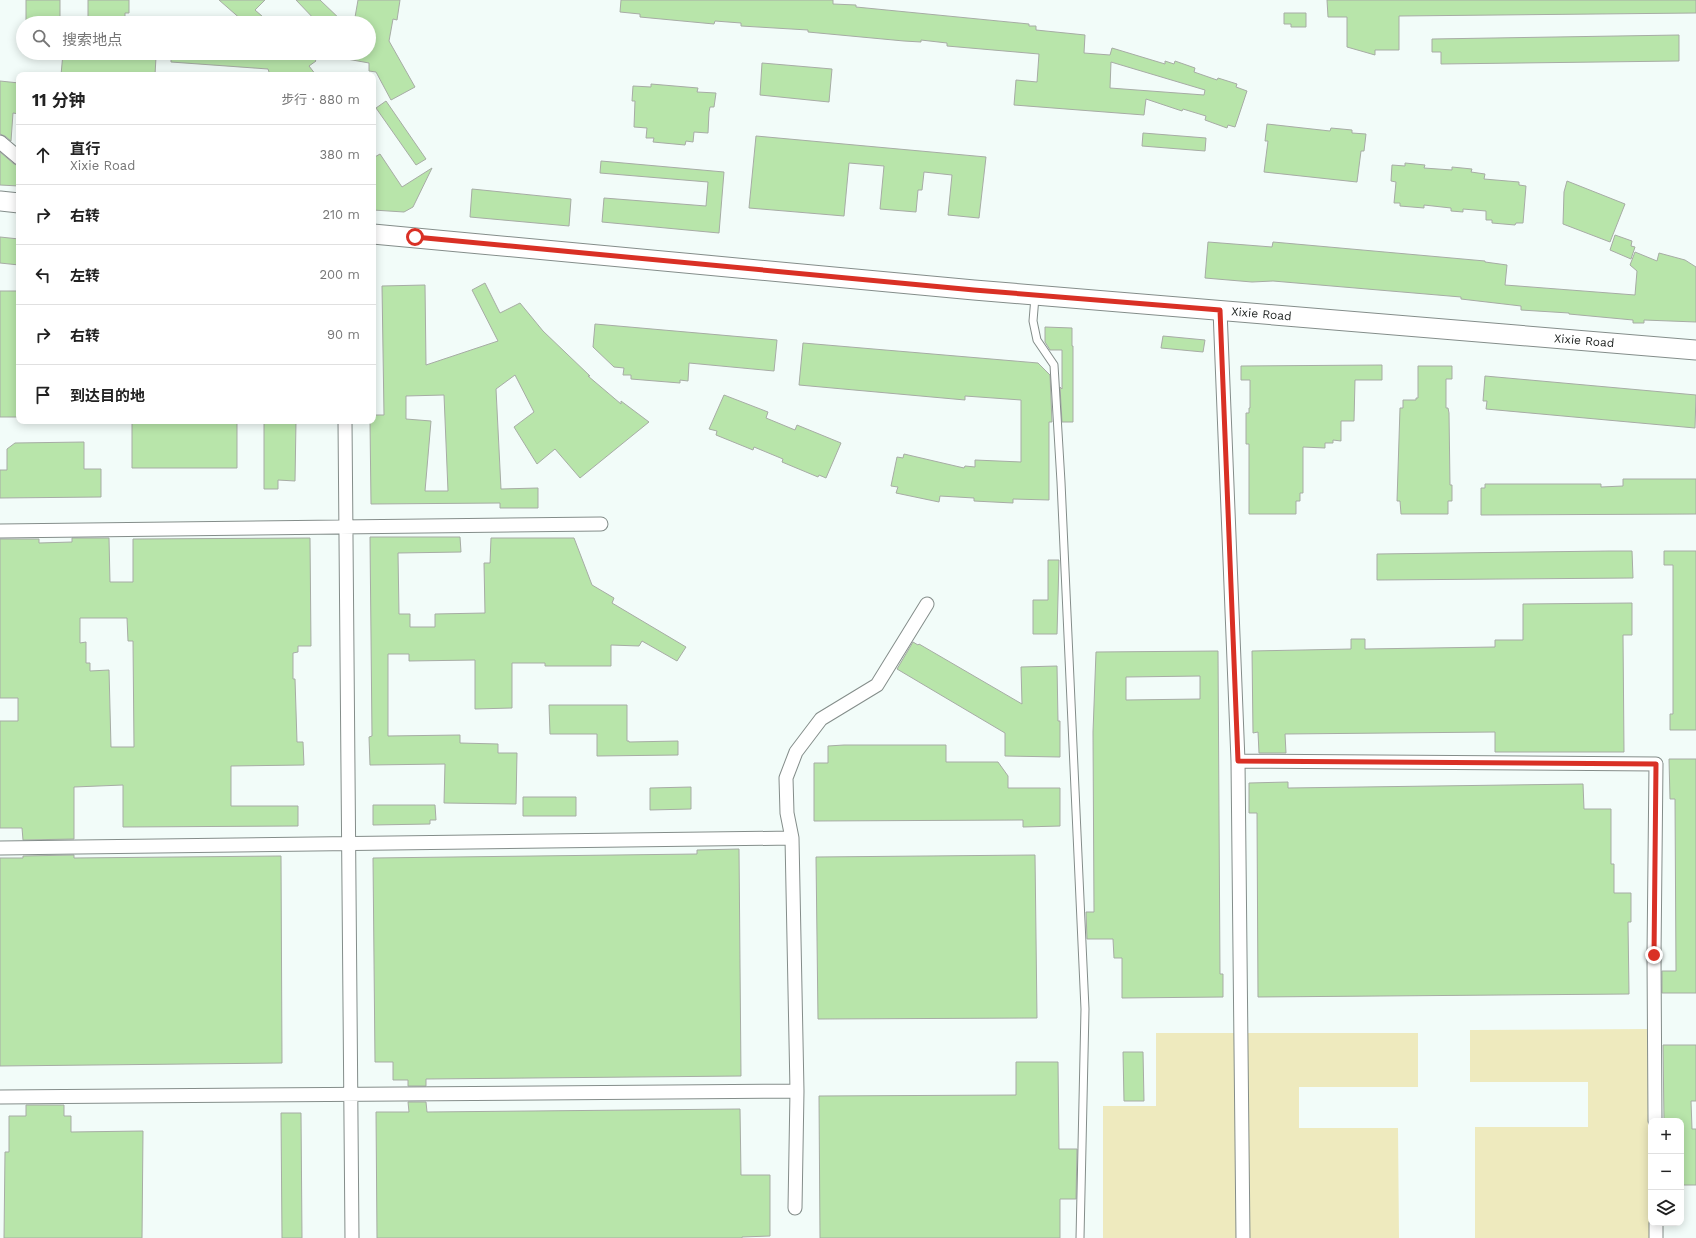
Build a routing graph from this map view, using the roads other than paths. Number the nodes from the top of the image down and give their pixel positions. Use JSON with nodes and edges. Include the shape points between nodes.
{"nodes":[{"id":1,"x":0,"y":142,"type":"edge"},
{"id":2,"x":16,"y":155,"type":"edge"},
{"id":3,"x":0,"y":201,"type":"edge"},
{"id":4,"x":16,"y":203,"type":"edge"},
{"id":5,"x":376,"y":234,"type":"edge"},
{"id":6,"x":1035,"y":294,"type":"junction"},
{"id":7,"x":1220,"y":310,"type":"junction"},
{"id":8,"x":1696,"y":350,"type":"edge"},
{"id":9,"x":345,"y":424,"type":"edge"},
{"id":10,"x":601,"y":524,"type":"dead end"},
{"id":11,"x":346,"y":526,"type":"junction"},
{"id":12,"x":0,"y":531,"type":"edge"},
{"id":13,"x":927,"y":604,"type":"dead end"},
{"id":14,"x":1238,"y":761,"type":"junction"},
{"id":15,"x":792,"y":838,"type":"junction"},
{"id":16,"x":348,"y":844,"type":"junction"},
{"id":17,"x":0,"y":848,"type":"edge"},
{"id":18,"x":796,"y":1091,"type":"junction"},
{"id":19,"x":351,"y":1094,"type":"junction"},
{"id":20,"x":0,"y":1097,"type":"edge"},
{"id":21,"x":1655,"y":1118,"type":"edge"},
{"id":22,"x":795,"y":1208,"type":"dead end"},
{"id":23,"x":1656,"y":1226,"type":"edge"},
{"id":24,"x":352,"y":1238,"type":"edge"},
{"id":25,"x":1080,"y":1238,"type":"edge"},
{"id":26,"x":1243,"y":1238,"type":"edge"},
{"id":27,"x":1656,"y":1238,"type":"edge"}],
"edges":[{"from":1,"to":2,"type":"street"},
{"from":3,"to":4,"type":"street"},
{"from":5,"to":6,"type":"street","name":"Xixie Road"},
{"from":6,"to":7,"type":"street","name":"Xixie Road"},
{"from":6,"to":25,"type":"lane","via":[[1033,321],[1037,340],[1054,365],[1062,490],[1085,1010]]},
{"from":7,"to":8,"type":"street","name":"Xixie Road"},
{"from":7,"to":14,"type":"street"},
{"from":9,"to":11,"type":"street"},
{"from":10,"to":11,"type":"street"},
{"from":11,"to":12,"type":"street"},
{"from":11,"to":16,"type":"street"},
{"from":13,"to":15,"type":"street","via":[[877,685],[821,719],[796,752],[786,778],[787,813]]},
{"from":14,"to":21,"type":"street","via":[[1656,764]]},
{"from":14,"to":26,"type":"street"},
{"from":15,"to":16,"type":"street"},
{"from":15,"to":18,"type":"street"},
{"from":16,"to":17,"type":"street"},
{"from":16,"to":19,"type":"street"},
{"from":18,"to":19,"type":"street"},
{"from":18,"to":22,"type":"street"},
{"from":19,"to":20,"type":"street"},
{"from":19,"to":24,"type":"street"},
{"from":23,"to":27,"type":"street"}]}
